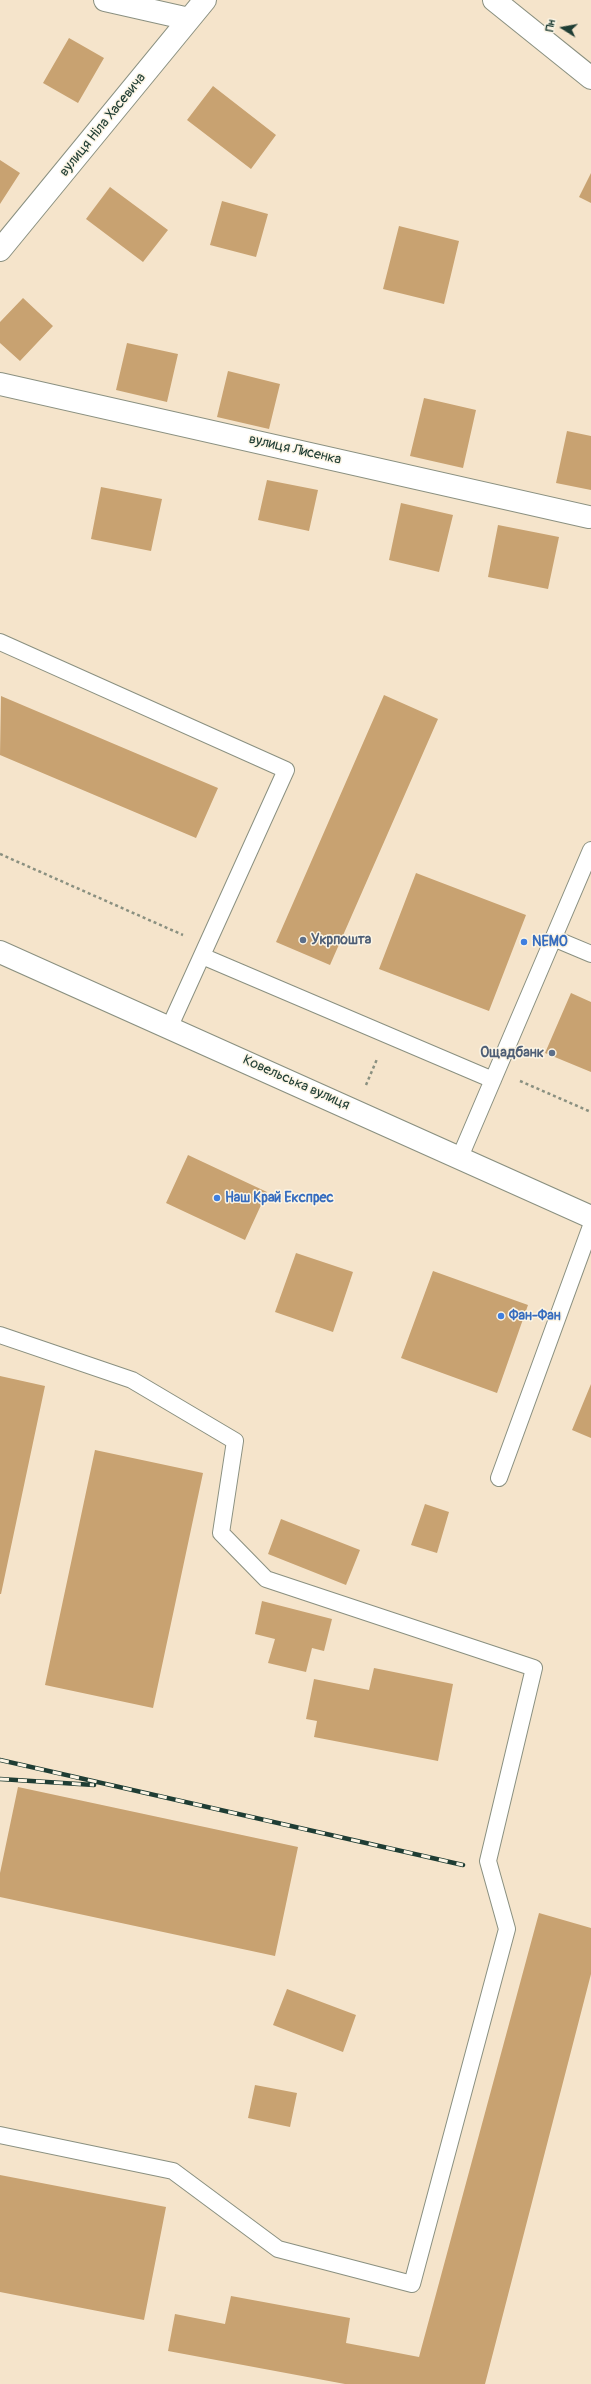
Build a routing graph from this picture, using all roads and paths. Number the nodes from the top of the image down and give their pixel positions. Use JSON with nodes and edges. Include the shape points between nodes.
{"nodes":[{"id":1,"x":105,"y":0,"type":"edge"},
{"id":2,"x":205,"y":0,"type":"edge"},
{"id":3,"x":494,"y":0,"type":"edge"},
{"id":4,"x":189,"y":19,"type":"junction"},
{"id":5,"x":591,"y":78,"type":"edge"},
{"id":6,"x":0,"y":250,"type":"edge"},
{"id":7,"x":0,"y":384,"type":"edge"},
{"id":8,"x":589,"y":517,"type":"dead end"},
{"id":9,"x":0,"y":642,"type":"edge"},
{"id":10,"x":591,"y":850,"type":"edge"},
{"id":11,"x":553,"y":938,"type":"junction"},
{"id":12,"x":0,"y":952,"type":"edge"},
{"id":13,"x":591,"y":954,"type":"edge"},
{"id":14,"x":202,"y":956,"type":"junction"},
{"id":15,"x":170,"y":1026,"type":"junction"},
{"id":16,"x":388,"y":1036,"type":"junction"},
{"id":17,"x":495,"y":1075,"type":"junction"},
{"id":18,"x":355,"y":1110,"type":"junction"},
{"id":19,"x":591,"y":1112,"type":"edge"},
{"id":20,"x":460,"y":1157,"type":"junction"},
{"id":21,"x":591,"y":1217,"type":"edge"},
{"id":22,"x":591,"y":1226,"type":"edge"},
{"id":23,"x":0,"y":1335,"type":"edge"},
{"id":24,"x":499,"y":1478,"type":"dead end"},
{"id":25,"x":0,"y":2135,"type":"edge"}],
"edges":[{"from":1,"to":4,"type":"street"},
{"from":2,"to":4,"type":"street","name":"вулиця Ніла Хасевича"},
{"from":3,"to":5,"type":"street"},
{"from":4,"to":6,"type":"street","name":"вулиця Ніла Хасевича"},
{"from":7,"to":8,"type":"street","name":"вулиця Лисенка"},
{"from":9,"to":14,"type":"lane","via":[[286,770]]},
{"from":10,"to":11,"type":"lane"},
{"from":11,"to":13,"type":"lane"},
{"from":11,"to":17,"type":"lane"},
{"from":12,"to":15,"type":"street","name":"Ковельська вулиця"},
{"from":14,"to":15,"type":"lane"},
{"from":14,"to":16,"type":"lane"},
{"from":15,"to":18,"type":"street","name":"Ковельська вулиця"},
{"from":16,"to":17,"type":"lane"},
{"from":16,"to":18,"type":"path"},
{"from":17,"to":19,"type":"path"},
{"from":17,"to":20,"type":"lane"},
{"from":18,"to":20,"type":"street","name":"Ковельська вулиця"},
{"from":20,"to":21,"type":"street","name":"Ковельська вулиця"},
{"from":22,"to":24,"type":"lane"},
{"from":23,"to":25,"type":"lane","via":[[132,1380],[235,1442],[221,1533],[266,1579],[534,1668],[488,1861],[507,1929],[412,2284],[278,2249],[173,2171]]}]}
